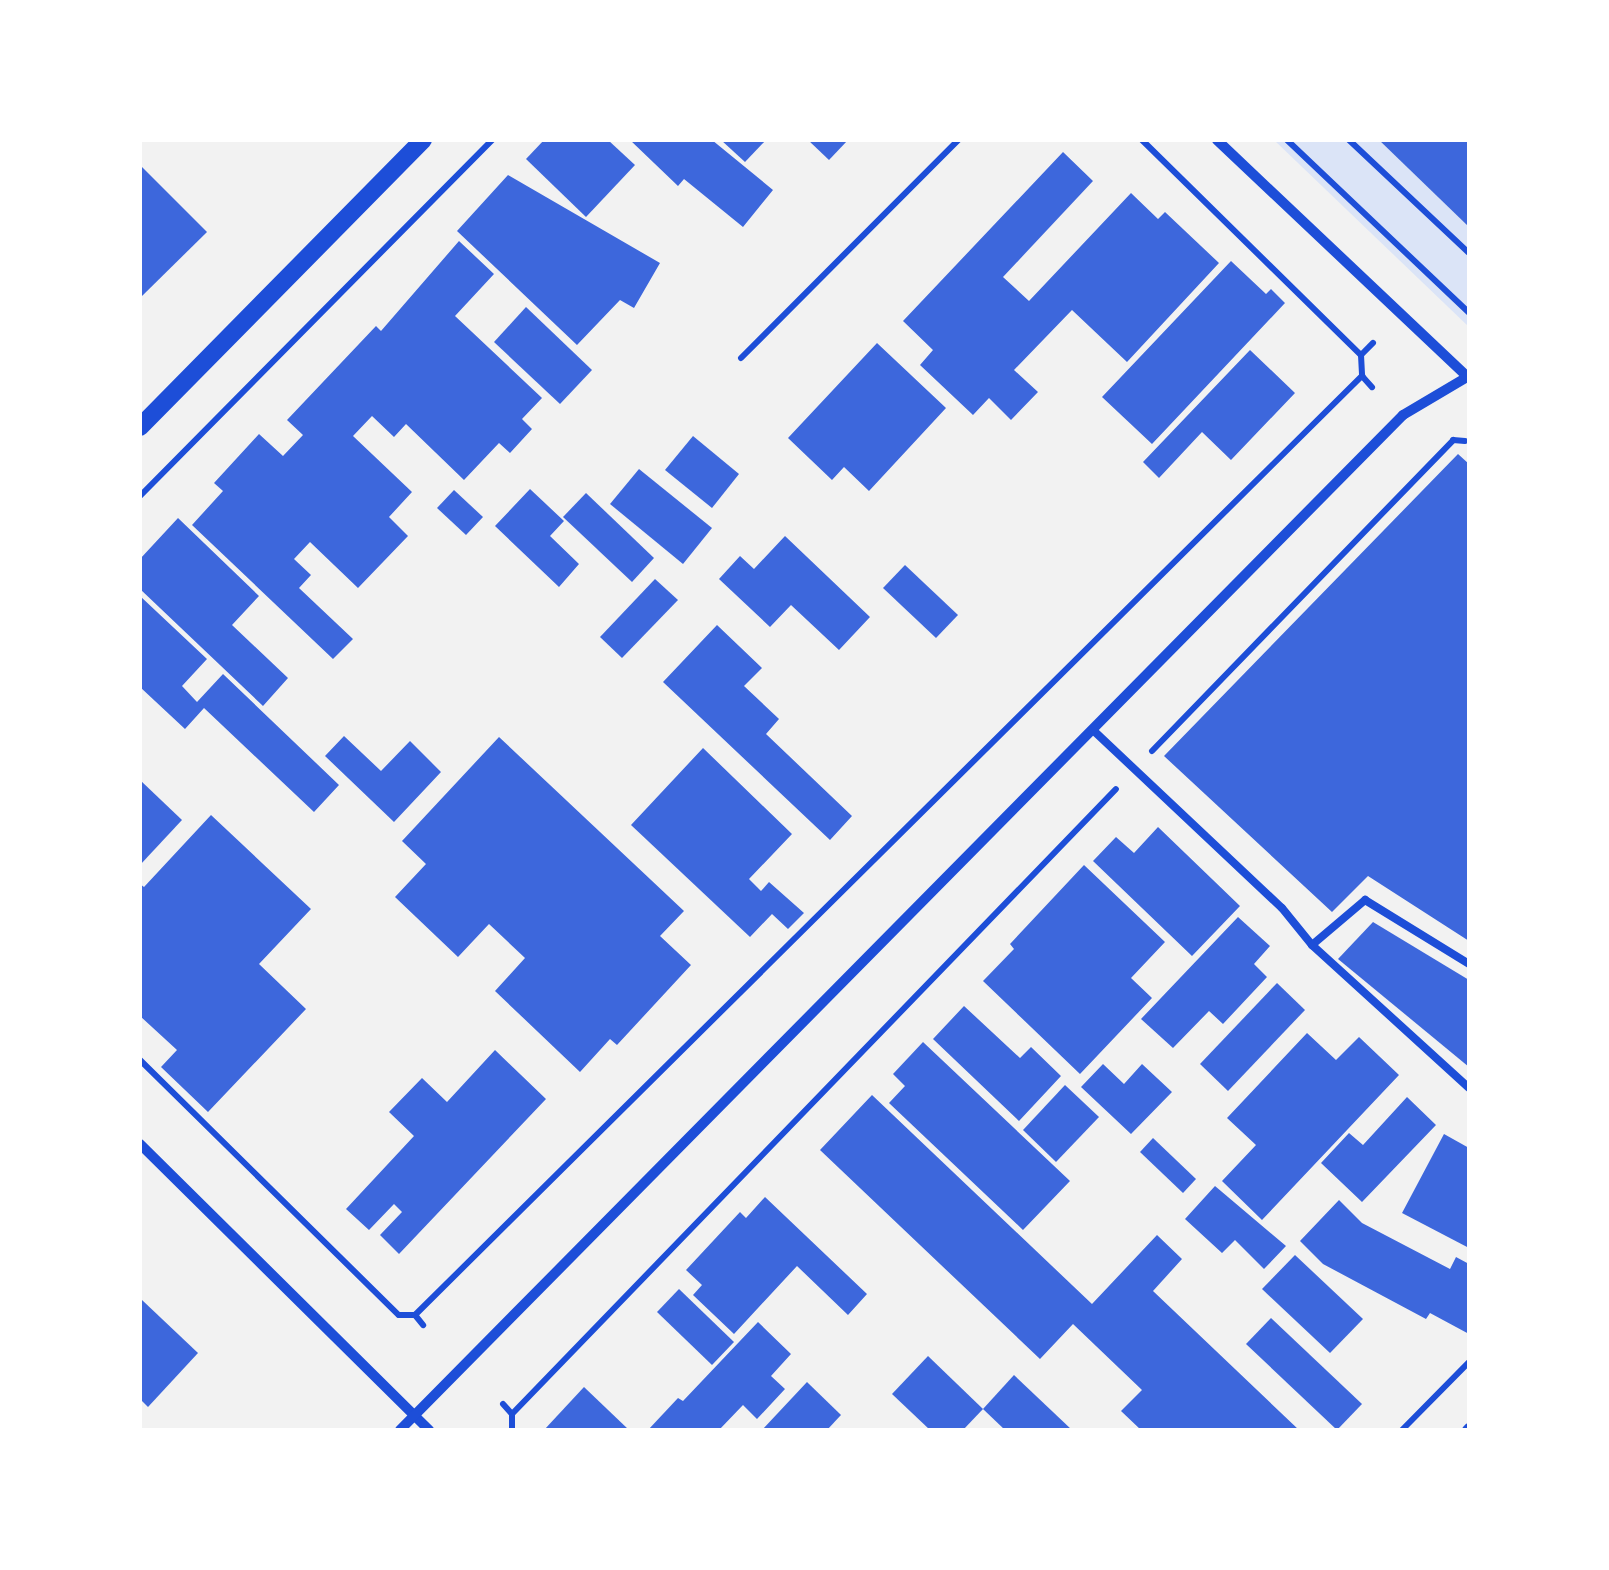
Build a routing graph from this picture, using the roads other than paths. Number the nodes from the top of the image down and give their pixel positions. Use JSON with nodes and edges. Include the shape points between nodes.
{"nodes":[{"id":1,"x":422,"y":140,"type":"edge"},
{"id":2,"x":1217,"y":140,"type":"edge"},
{"id":3,"x":1469,"y":377,"type":"edge"},
{"id":4,"x":140,"y":427,"type":"edge"},
{"id":5,"x":1094,"y":731,"type":"junction"},
{"id":6,"x":1312,"y":945,"type":"junction"},
{"id":7,"x":1469,"y":964,"type":"edge"},
{"id":8,"x":1469,"y":1088,"type":"edge"},
{"id":9,"x":140,"y":1144,"type":"edge"},
{"id":10,"x":414,"y":1415,"type":"junction"},
{"id":11,"x":400,"y":1430,"type":"edge"},
{"id":12,"x":429,"y":1430,"type":"edge"}],
"edges":[{"from":1,"to":4,"type":"street"},
{"from":2,"to":3,"type":"street"},
{"from":3,"to":5,"type":"street","via":[[1403,414]]},
{"from":5,"to":6,"type":"lane","via":[[1282,908]]},
{"from":5,"to":10,"type":"street"},
{"from":6,"to":7,"type":"lane","via":[[1365,900]]},
{"from":6,"to":8,"type":"lane"},
{"from":9,"to":10,"type":"street"},
{"from":10,"to":11,"type":"street"},
{"from":10,"to":12,"type":"street"}]}
